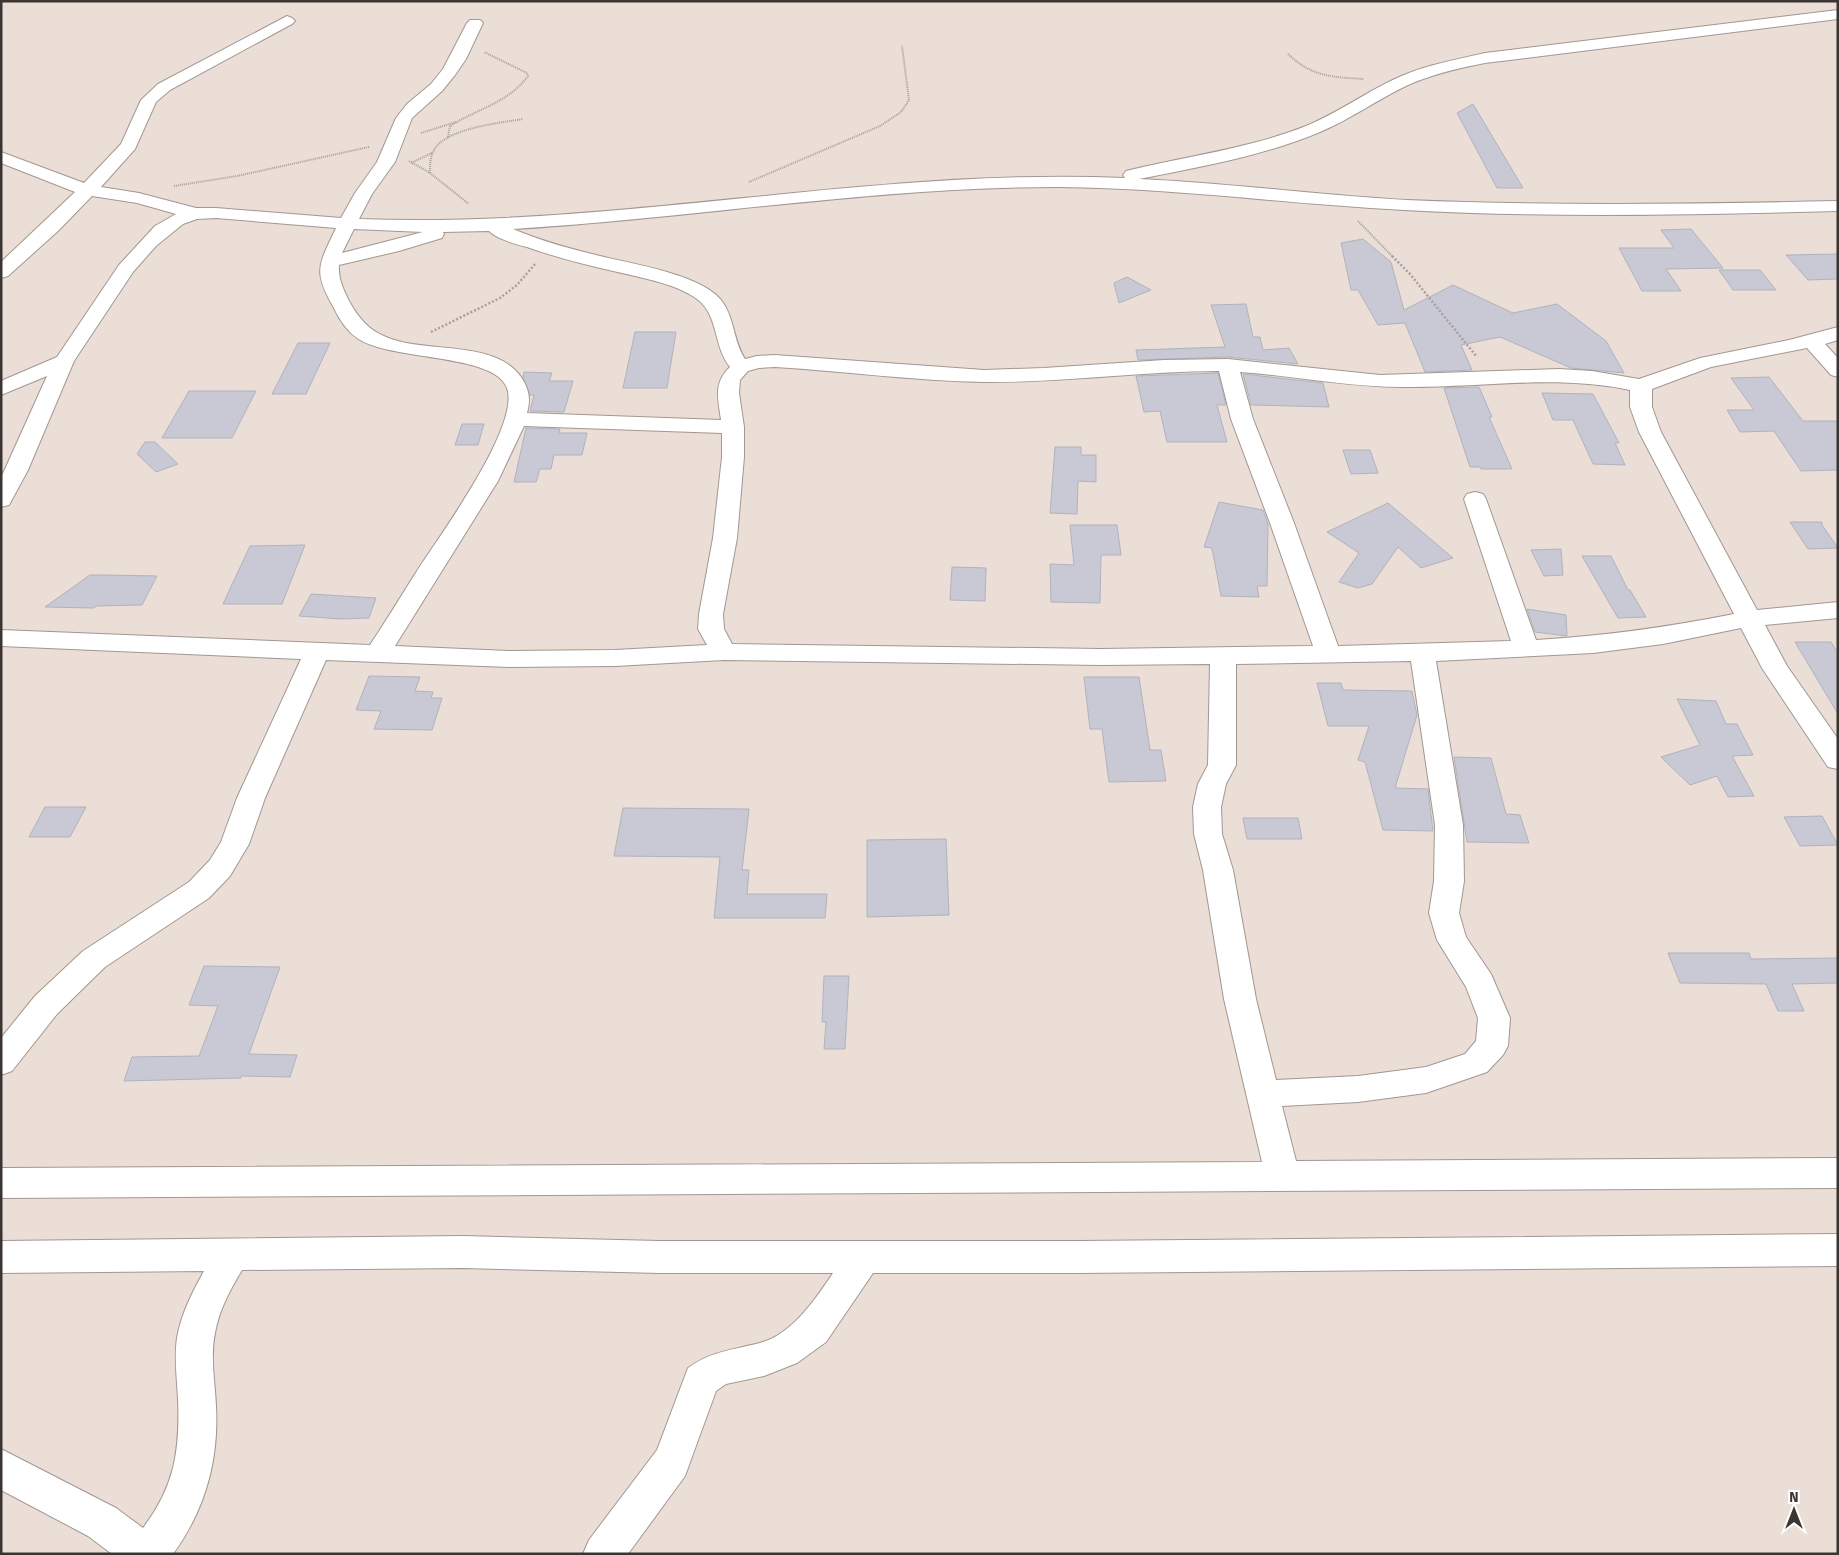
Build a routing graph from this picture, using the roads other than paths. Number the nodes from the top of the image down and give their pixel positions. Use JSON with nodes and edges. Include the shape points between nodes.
{"nodes":[{"id":1,"x":1838,"y":14,"type":"edge"},
{"id":2,"x":287,"y":21,"type":"dead end"},
{"id":3,"x":472,"y":30,"type":"road end"},
{"id":4,"x":1,"y":157,"type":"edge"},
{"id":5,"x":1093,"y":183,"type":"junction"},
{"id":6,"x":88,"y":190,"type":"junction"},
{"id":7,"x":1838,"y":206,"type":"edge"},
{"id":8,"x":196,"y":214,"type":"junction"},
{"id":9,"x":347,"y":224,"type":"junction"},
{"id":10,"x":490,"y":225,"type":"junction"},
{"id":11,"x":456,"y":226,"type":"junction"},
{"id":12,"x":330,"y":261,"type":"junction"},
{"id":13,"x":1,"y":272,"type":"edge"},
{"id":14,"x":1838,"y":332,"type":"edge"},
{"id":15,"x":1813,"y":342,"type":"junction"},
{"id":16,"x":64,"y":361,"type":"junction"},
{"id":17,"x":1228,"y":365,"type":"junction"},
{"id":18,"x":741,"y":367,"type":"junction"},
{"id":19,"x":1838,"y":370,"type":"edge"},
{"id":20,"x":1641,"y":386,"type":"junction"},
{"id":21,"x":1,"y":388,"type":"edge"},
{"id":22,"x":515,"y":419,"type":"junction"},
{"id":23,"x":733,"y":427,"type":"junction"},
{"id":24,"x":1475,"y":499,"type":"dead end"},
{"id":25,"x":1,"y":500,"type":"edge"},
{"id":26,"x":1838,"y":610,"type":"edge"},
{"id":27,"x":1748,"y":619,"type":"junction"},
{"id":28,"x":1,"y":638,"type":"edge"},
{"id":29,"x":1527,"y":649,"type":"junction"},
{"id":30,"x":317,"y":651,"type":"junction"},
{"id":31,"x":724,"y":652,"type":"junction"},
{"id":32,"x":1422,"y":652,"type":"junction"},
{"id":33,"x":378,"y":653,"type":"junction"},
{"id":34,"x":1328,"y":654,"type":"junction"},
{"id":35,"x":1223,"y":655,"type":"junction"},
{"id":36,"x":1838,"y":760,"type":"edge"},
{"id":37,"x":1,"y":1062,"type":"edge"},
{"id":38,"x":1262,"y":1094,"type":"junction"},
{"id":39,"x":1838,"y":1173,"type":"edge"},
{"id":40,"x":1282,"y":1175,"type":"junction"},
{"id":41,"x":1,"y":1183,"type":"edge"},
{"id":42,"x":1838,"y":1250,"type":"edge"},
{"id":43,"x":232,"y":1254,"type":"junction"},
{"id":44,"x":1,"y":1257,"type":"edge"},
{"id":45,"x":863,"y":1257,"type":"junction"},
{"id":46,"x":1,"y":1468,"type":"edge"},
{"id":47,"x":147,"y":1554,"type":"edge"},
{"id":48,"x":604,"y":1554,"type":"edge"}],
"edges":[{"from":1,"to":5,"type":"street","via":[[1485,58],[1445,66],[1405,81],[1315,128],[1284,140]]},
{"from":2,"to":6,"type":"street","via":[[164,87],[149,100],[129,145]]},
{"from":3,"to":9,"type":"street","via":[[445,79],[406,114],[387,161]]},
{"from":4,"to":6,"type":"street"},
{"from":5,"to":7,"type":"street","via":[[1407,205],[1576,209]]},
{"from":5,"to":10,"type":"street","via":[[1012,183],[904,190]]},
{"from":6,"to":8,"type":"street","via":[[127,196]]},
{"from":6,"to":13,"type":"street"},
{"from":8,"to":9,"type":"street"},
{"from":8,"to":16,"type":"street","via":[[177,220],[149,242]]},
{"from":9,"to":11,"type":"street"},
{"from":9,"to":12,"type":"street"},
{"from":10,"to":11,"type":"street"},
{"from":10,"to":18,"type":"street","via":[[558,251],[645,273],[704,295],[722,316],[732,355]]},
{"from":11,"to":12,"type":"street","via":[[400,245]]},
{"from":12,"to":22,"type":"street","via":[[329,278],[350,319],[365,335],[395,346],[439,351],[484,361],[502,369],[518,388],[520,401]]},
{"from":14,"to":15,"type":"street"},
{"from":15,"to":19,"type":"street"},
{"from":15,"to":20,"type":"street","via":[[1705,363]]},
{"from":16,"to":21,"type":"street"},
{"from":16,"to":25,"type":"street","via":[[18,470]]},
{"from":17,"to":18,"type":"street","via":[[1002,376],[775,360]]},
{"from":17,"to":20,"type":"street","via":[[1378,381],[1584,376]]},
{"from":17,"to":34,"type":"street","via":[[1242,419]]},
{"from":18,"to":23,"type":"street","via":[[730,378],[728,393]]},
{"from":20,"to":27,"type":"street","via":[[1640,407],[1650,432]]},
{"from":22,"to":23,"type":"street"},
{"from":22,"to":33,"type":"street","via":[[492,470]]},
{"from":23,"to":31,"type":"street","via":[[725,538],[711,614],[712,629]]},
{"from":24,"to":29,"type":"street"},
{"from":26,"to":27,"type":"street"},
{"from":27,"to":29,"type":"street","via":[[1654,637]]},
{"from":27,"to":36,"type":"street","via":[[1775,668]]},
{"from":28,"to":30,"type":"street"},
{"from":29,"to":32,"type":"street"},
{"from":30,"to":33,"type":"street"},
{"from":30,"to":37,"type":"street","via":[[254,790],[235,844],[220,868],[199,890],[94,959],[46,1006]]},
{"from":31,"to":33,"type":"street","via":[[509,659]]},
{"from":31,"to":35,"type":"street","via":[[1101,657]]},
{"from":32,"to":34,"type":"street"},
{"from":32,"to":38,"type":"street","via":[[1449,825],[1449,881],[1444,913],[1452,940],[1480,983],[1494,1018],[1492,1046],[1476,1063],[1426,1080],[1358,1089]]},
{"from":34,"to":35,"type":"street"},
{"from":35,"to":38,"type":"street","via":[[1222,765],[1212,784],[1207,807],[1208,834]]},
{"from":38,"to":40,"type":"street"},
{"from":39,"to":40,"type":"street"},
{"from":40,"to":41,"type":"street"},
{"from":42,"to":45,"type":"street"},
{"from":43,"to":44,"type":"street"},
{"from":43,"to":45,"type":"street","via":[[463,1252],[659,1257]]},
{"from":43,"to":47,"type":"street","via":[[209,1297],[198,1327],[194,1359],[197,1416],[190,1482],[177,1513]]},
{"from":45,"to":48,"type":"street","via":[[812,1330],[784,1351],[764,1359],[724,1366],[701,1380],[671,1463]]},
{"from":46,"to":47,"type":"street","via":[[102,1522]]}]}
